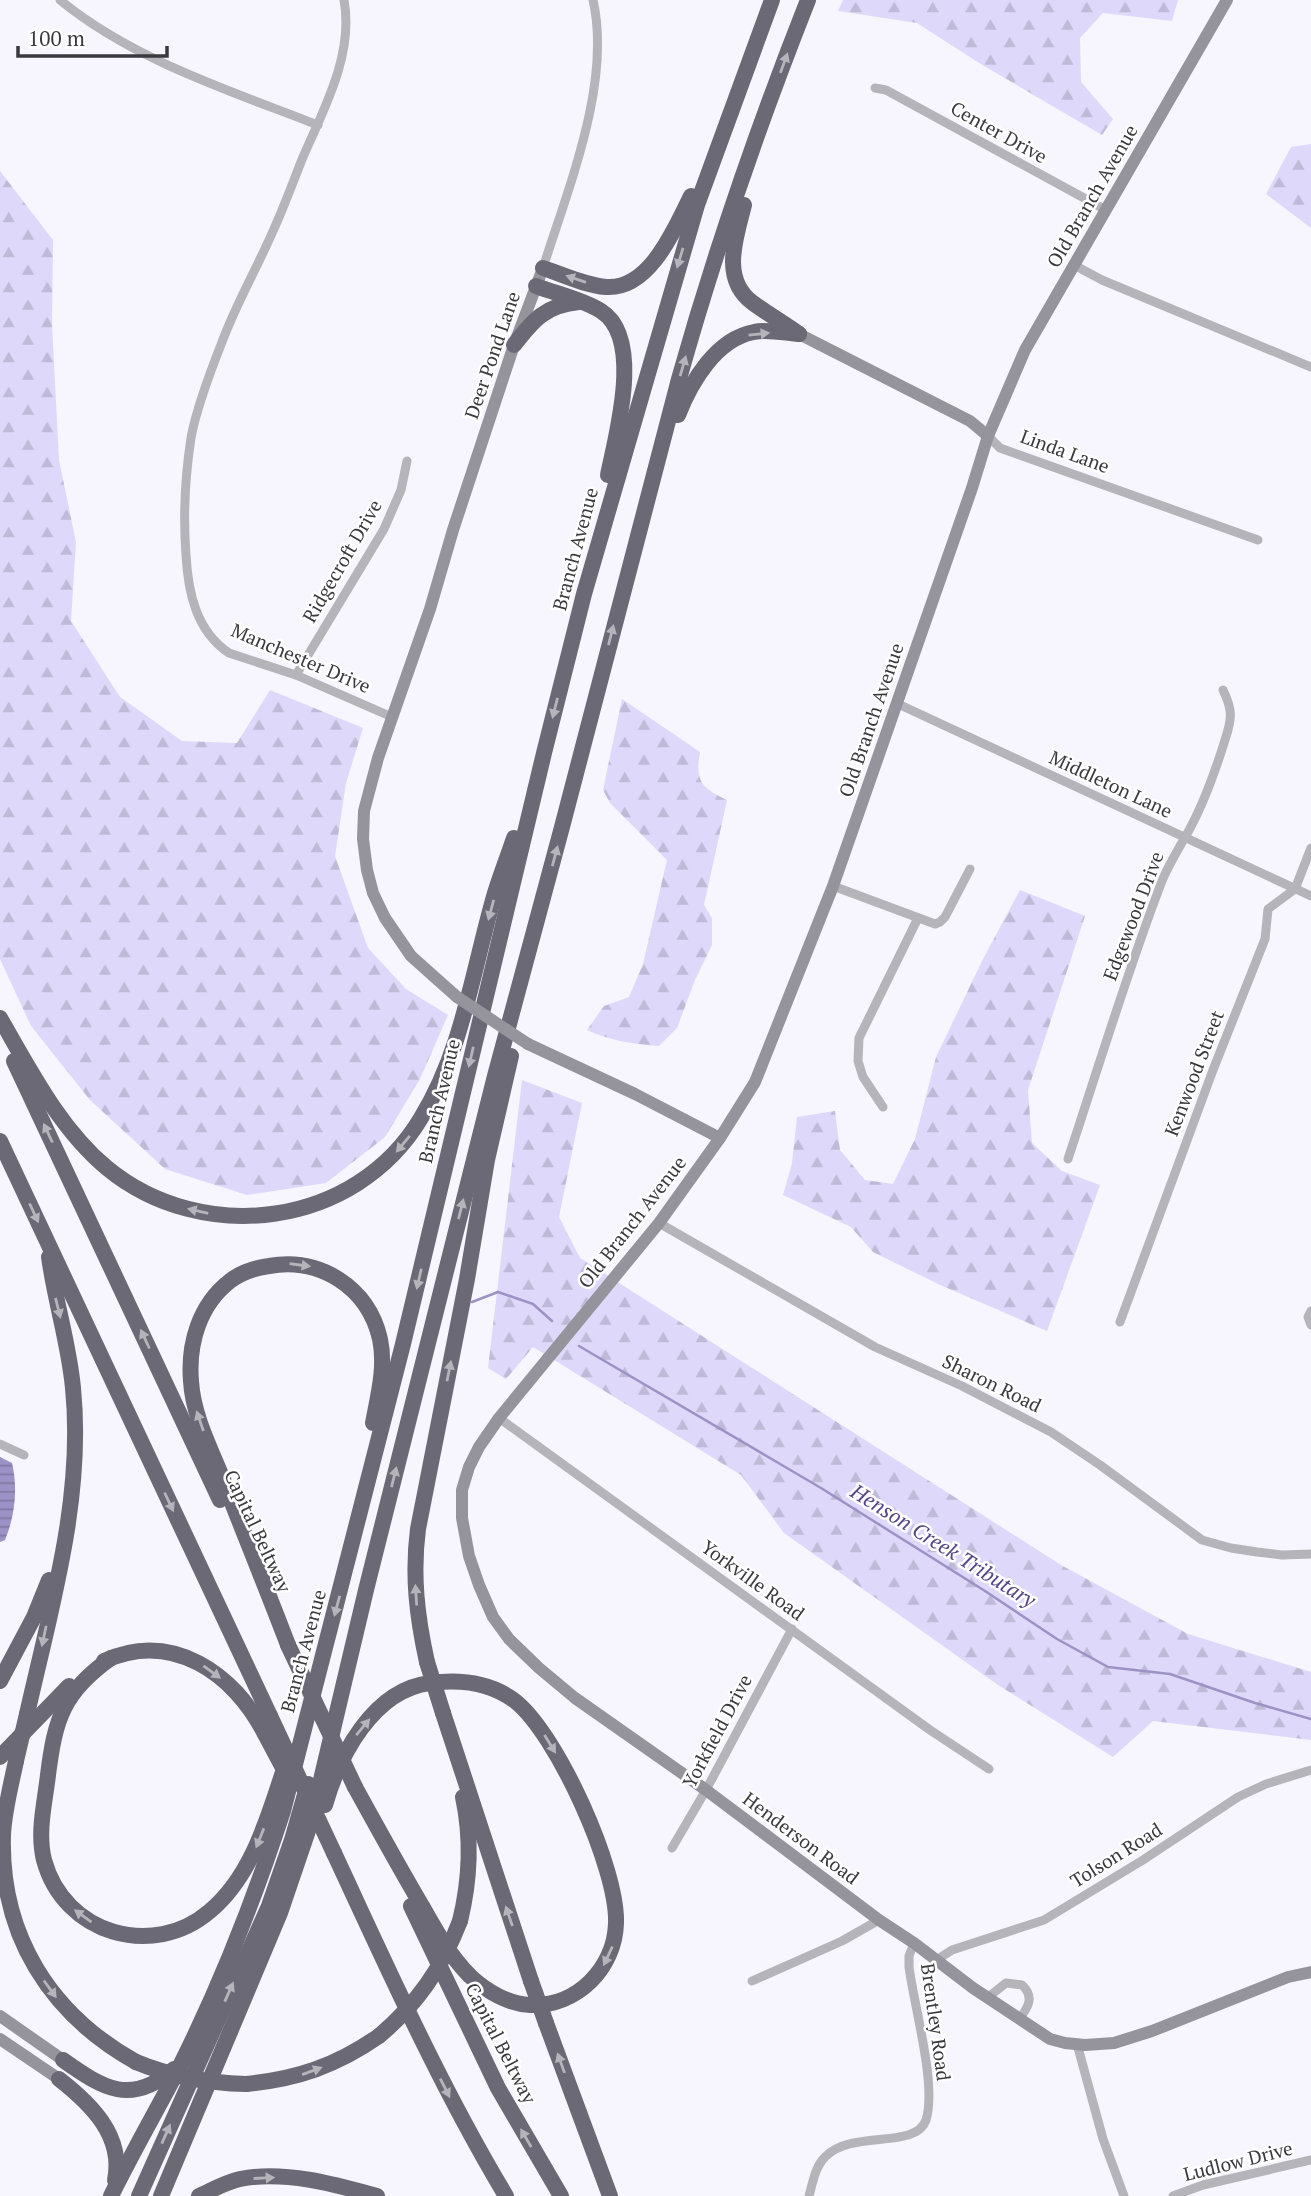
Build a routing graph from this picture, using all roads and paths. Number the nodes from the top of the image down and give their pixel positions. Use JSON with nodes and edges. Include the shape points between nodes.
{"nodes":[{"id":1,"x":60,"y":0,"type":"edge"},
{"id":2,"x":344,"y":0,"type":"edge"},
{"id":3,"x":593,"y":0,"type":"edge"},
{"id":4,"x":772,"y":0,"type":"edge"},
{"id":5,"x":808,"y":0,"type":"edge"},
{"id":6,"x":1227,"y":0,"type":"edge"},
{"id":7,"x":874,"y":88,"type":"dead end"},
{"id":8,"x":318,"y":125,"type":"junction"},
{"id":9,"x":727,"y":125,"type":"junction"},
{"id":10,"x":761,"y":127,"type":"junction"},
{"id":11,"x":1106,"y":210,"type":"junction"},
{"id":12,"x":1074,"y":265,"type":"junction"},
{"id":13,"x":543,"y":268,"type":"junction"},
{"id":14,"x":536,"y":286,"type":"junction"},
{"id":15,"x":582,"y":302,"type":"junction"},
{"id":16,"x":799,"y":334,"type":"junction"},
{"id":17,"x":514,"y":345,"type":"junction"},
{"id":18,"x":1311,"y":367,"type":"edge"},
{"id":19,"x":988,"y":436,"type":"junction"},
{"id":20,"x":407,"y":461,"type":"dead end"},
{"id":21,"x":641,"y":527,"type":"junction"},
{"id":22,"x":1258,"y":540,"type":"dead end"},
{"id":23,"x":584,"y":594,"type":"junction"},
{"id":24,"x":296,"y":675,"type":"junction"},
{"id":25,"x":1223,"y":690,"type":"dead end"},
{"id":26,"x":896,"y":703,"type":"junction"},
{"id":27,"x":392,"y":717,"type":"junction"},
{"id":28,"x":544,"y":753,"type":"junction"},
{"id":29,"x":1184,"y":838,"type":"junction"},
{"id":30,"x":1311,"y":848,"type":"edge"},
{"id":31,"x":970,"y":869,"type":"dead end"},
{"id":32,"x":833,"y":886,"type":"junction"},
{"id":33,"x":1295,"y":889,"type":"junction"},
{"id":34,"x":1311,"y":896,"type":"edge"},
{"id":35,"x":918,"y":918,"type":"junction"},
{"id":36,"x":537,"y":922,"type":"junction"},
{"id":37,"x":0,"y":1018,"type":"edge"},
{"id":38,"x":0,"y":1030,"type":"edge"},
{"id":39,"x":883,"y":1107,"type":"dead end"},
{"id":40,"x":720,"y":1138,"type":"junction"},
{"id":41,"x":0,"y":1141,"type":"edge"},
{"id":42,"x":1068,"y":1159,"type":"dead end"},
{"id":43,"x":659,"y":1223,"type":"junction"},
{"id":44,"x":46,"y":1241,"type":"junction"},
{"id":45,"x":1311,"y":1311,"type":"edge"},
{"id":46,"x":1120,"y":1322,"type":"dead end"},
{"id":47,"x":1311,"y":1325,"type":"edge"},
{"id":48,"x":499,"y":1418,"type":"junction"},
{"id":49,"x":0,"y":1444,"type":"edge"},
{"id":50,"x":24,"y":1455,"type":"dead end"},
{"id":51,"x":64,"y":1546,"type":"junction"},
{"id":52,"x":351,"y":1553,"type":"junction"},
{"id":53,"x":1311,"y":1554,"type":"edge"},
{"id":54,"x":366,"y":1590,"type":"junction"},
{"id":55,"x":792,"y":1629,"type":"junction"},
{"id":56,"x":288,"y":1645,"type":"junction"},
{"id":57,"x":111,"y":1658,"type":"junction"},
{"id":58,"x":323,"y":1658,"type":"junction"},
{"id":59,"x":0,"y":1681,"type":"edge"},
{"id":60,"x":443,"y":1713,"type":"junction"},
{"id":61,"x":8,"y":1759,"type":"edge"},
{"id":62,"x":989,"y":1769,"type":"dead end"},
{"id":63,"x":1311,"y":1770,"type":"edge"},
{"id":64,"x":355,"y":1787,"type":"junction"},
{"id":65,"x":706,"y":1790,"type":"junction"},
{"id":66,"x":673,"y":1848,"type":"dead end"},
{"id":67,"x":333,"y":1858,"type":"junction"},
{"id":68,"x":879,"y":1920,"type":"junction"},
{"id":69,"x":914,"y":1943,"type":"junction"},
{"id":70,"x":935,"y":1961,"type":"junction"},
{"id":71,"x":257,"y":1968,"type":"junction"},
{"id":72,"x":1311,"y":1972,"type":"edge"},
{"id":73,"x":752,"y":1981,"type":"dead end"},
{"id":74,"x":987,"y":1998,"type":"junction"},
{"id":75,"x":0,"y":2016,"type":"edge"},
{"id":76,"x":1019,"y":2019,"type":"junction"},
{"id":77,"x":0,"y":2039,"type":"edge"},
{"id":78,"x":1077,"y":2044,"type":"junction"},
{"id":79,"x":63,"y":2060,"type":"joint"},
{"id":80,"x":181,"y":2063,"type":"junction"},
{"id":81,"x":59,"y":2079,"type":"joint"},
{"id":82,"x":1311,"y":2160,"type":"edge"},
{"id":83,"x":112,"y":2194,"type":"edge"},
{"id":84,"x":138,"y":2196,"type":"edge"},
{"id":85,"x":161,"y":2196,"type":"edge"},
{"id":86,"x":199,"y":2196,"type":"edge"},
{"id":87,"x":377,"y":2196,"type":"edge"},
{"id":88,"x":506,"y":2196,"type":"edge"},
{"id":89,"x":561,"y":2196,"type":"edge"},
{"id":90,"x":610,"y":2196,"type":"edge"},
{"id":91,"x":809,"y":2196,"type":"edge"},
{"id":92,"x":1124,"y":2196,"type":"edge"},
{"id":93,"x":1173,"y":2196,"type":"edge"}],
"edges":[{"from":1,"to":8,"type":"street","via":[[125,45]]},
{"from":2,"to":8,"type":"street","name":"Manchester Drive","via":[[345,34],[339,66]]},
{"from":3,"to":13,"type":"street","name":"Deer Pond Lane","via":[[597,76]]},
{"from":4,"to":9,"type":"highway","name":"Branch Avenue"},
{"from":10,"to":5,"type":"highway","one_way":true},
{"from":6,"to":11,"type":"street","name":"Old Branch Avenue"},
{"from":7,"to":11,"type":"street","name":"Center Drive","via":[[886,90]]},
{"from":8,"to":24,"type":"street","name":"Manchester Drive","via":[[222,340],[191,436],[185,505],[191,594],[208,635],[229,653]]},
{"from":9,"to":13,"type":"highway","one_way":true,"via":[[659,256],[635,280],[610,287]]},
{"from":9,"to":23,"type":"highway","name":"Branch Avenue","one_way":true,"via":[[696,205]]},
{"from":10,"to":16,"type":"highway","via":[[732,261],[734,278],[751,302]]},
{"from":21,"to":10,"type":"highway","one_way":true,"via":[[696,319]]},
{"from":11,"to":12,"type":"street","name":"Old Branch Avenue"},
{"from":12,"to":18,"type":"street"},
{"from":12,"to":19,"type":"street","name":"Old Branch Avenue","via":[[1025,350]]},
{"from":13,"to":14,"type":"street","name":"Deer Pond Lane"},
{"from":14,"to":15,"type":"highway"},
{"from":14,"to":17,"type":"street","name":"Deer Pond Lane"},
{"from":15,"to":17,"type":"highway","via":[[545,311]]},
{"from":15,"to":23,"type":"highway","via":[[612,322],[625,369],[625,390]]},
{"from":16,"to":19,"type":"street","name":"Linda Lane","via":[[970,421]]},
{"from":21,"to":16,"type":"highway","one_way":true,"via":[[650,513],[692,383],[734,340],[755,332]]},
{"from":17,"to":27,"type":"street","name":"Deer Pond Lane"},
{"from":19,"to":22,"type":"street","name":"Linda Lane","via":[[1000,448]]},
{"from":19,"to":26,"type":"street","name":"Old Branch Avenue"},
{"from":20,"to":24,"type":"street","name":"Ridgecroft Drive","via":[[401,490],[384,529]]},
{"from":36,"to":21,"type":"highway","one_way":true},
{"from":23,"to":28,"type":"highway","name":"Branch Avenue","one_way":true},
{"from":24,"to":27,"type":"street","name":"Manchester Drive"},
{"from":25,"to":29,"type":"street","name":"Edgewood Drive","via":[[1231,709],[1226,739]]},
{"from":26,"to":29,"type":"street","name":"Middleton Lane"},
{"from":26,"to":32,"type":"street","name":"Old Branch Avenue"},
{"from":27,"to":40,"type":"street","bridge":true,"via":[[364,811],[363,839],[373,893],[411,956],[457,997],[528,1044]]},
{"from":28,"to":37,"type":"highway","one_way":true,"via":[[496,891],[459,1032],[433,1098],[392,1157],[352,1188],[304,1209],[232,1216],[186,1209],[147,1194],[108,1169],[73,1133]]},
{"from":28,"to":52,"type":"highway","name":"Branch Avenue","one_way":true},
{"from":29,"to":33,"type":"street","name":"Middleton Lane"},
{"from":29,"to":42,"type":"street","name":"Edgewood Drive","via":[[1163,879],[1133,960]]},
{"from":30,"to":33,"type":"street"},
{"from":31,"to":35,"type":"street","via":[[940,922]]},
{"from":32,"to":35,"type":"street"},
{"from":32,"to":40,"type":"street","name":"Old Branch Avenue","via":[[758,1073]]},
{"from":33,"to":34,"type":"street","name":"Middleton Lane"},
{"from":33,"to":46,"type":"street","name":"Kenwood Street","via":[[1268,909],[1265,939]]},
{"from":35,"to":39,"type":"street","via":[[859,1038],[863,1077]]},
{"from":54,"to":36,"type":"highway","one_way":true},
{"from":60,"to":36,"type":"highway","one_way":true,"bridge":true,"via":[[419,1629],[415,1595],[418,1529]]},
{"from":56,"to":38,"type":"highway","name":"Capital Beltway","one_way":true},
{"from":40,"to":43,"type":"street","name":"Old Branch Avenue"},
{"from":41,"to":44,"type":"highway","one_way":true},
{"from":43,"to":48,"type":"street","name":"Old Branch Avenue"},
{"from":43,"to":53,"type":"street","name":"Sharon Road","via":[[874,1347],[1051,1432],[1202,1540],[1257,1552]]},
{"from":44,"to":51,"type":"highway","one_way":true,"via":[[74,1387],[76,1449]]},
{"from":44,"to":67,"type":"highway","one_way":true,"bridge":true},
{"from":45,"to":47,"type":"street"},
{"from":48,"to":55,"type":"street","name":"Yorkville Road"},
{"from":48,"to":65,"type":"street","name":"Henderson Road","via":[[469,1467],[461,1518],[469,1556],[492,1617],[519,1649],[576,1698]]},
{"from":49,"to":50,"type":"street"},
{"from":51,"to":59,"type":"highway"},
{"from":51,"to":61,"type":"highway","one_way":true,"bridge":true,"via":[[27,1714]]},
{"from":56,"to":52,"type":"highway","one_way":true,"via":[[198,1416],[191,1381],[192,1348],[200,1319],[218,1291],[246,1272],[298,1264],[331,1273],[356,1292],[375,1323],[383,1368]]},
{"from":52,"to":58,"type":"highway","name":"Branch Avenue","one_way":true},
{"from":54,"to":71,"type":"highway","via":[[311,1822]]},
{"from":84,"to":54,"type":"highway","one_way":true,"via":[[269,1906]]},
{"from":55,"to":62,"type":"street","name":"Yorkville Road"},
{"from":55,"to":65,"type":"street","name":"Yorkfield Drive"},
{"from":56,"to":64,"type":"highway","name":"Capital Beltway","bridge":true},
{"from":58,"to":57,"type":"highway","one_way":true,"via":[[260,1839],[240,1874],[222,1900],[194,1923],[146,1937],[109,1931],[79,1914],[54,1884],[41,1844],[55,1728],[75,1690]]},
{"from":57,"to":61,"type":"highway","via":[[79,1676]]},
{"from":57,"to":67,"type":"highway","one_way":true,"bridge":true,"via":[[149,1650],[166,1652],[197,1662],[231,1686],[255,1715]]},
{"from":58,"to":80,"type":"highway","name":"Branch Avenue","via":[[267,1861],[230,1957]]},
{"from":61,"to":60,"type":"highway","one_way":true,"bridge":true,"via":[[3,1833],[6,1897],[26,1953],[57,1999],[95,2036],[160,2072],[218,2083],[279,2081],[333,2064],[379,2036],[429,1984],[442,1963],[460,1921],[470,1865],[464,1802]]},
{"from":90,"to":60,"type":"highway","one_way":true,"bridge":true,"via":[[531,1981]]},
{"from":63,"to":70,"type":"street","name":"Tolson Road","via":[[1238,1797],[1044,1920],[952,1950]]},
{"from":71,"to":64,"type":"highway","one_way":true,"via":[[302,1873],[337,1768],[353,1739],[380,1709],[408,1689],[462,1681],[497,1691],[526,1711],[570,1779],[599,1847],[616,1910],[615,1937],[605,1964],[576,1994],[550,2003],[515,2003],[484,1987],[460,1965],[440,1936]]},
{"from":89,"to":64,"type":"highway","name":"Capital Beltway","one_way":true,"via":[[498,2088]]},
{"from":65,"to":66,"type":"street","name":"Yorkfield Drive"},
{"from":65,"to":68,"type":"street","name":"Henderson Road"},
{"from":67,"to":88,"type":"highway","one_way":true,"via":[[457,2111]]},
{"from":68,"to":69,"type":"street","name":"Henderson Road"},
{"from":68,"to":73,"type":"street"},
{"from":69,"to":70,"type":"street","name":"Henderson Road"},
{"from":69,"to":91,"type":"street","name":"Brentley Road","via":[[909,1967],[929,2098],[925,2122],[902,2138],[868,2139],[834,2149],[818,2167]]},
{"from":70,"to":74,"type":"street","name":"Henderson Road"},
{"from":71,"to":85,"type":"highway"},
{"from":72,"to":78,"type":"street","name":"Henderson Road","via":[[1114,2043]]},
{"from":74,"to":76,"type":"street","name":"Henderson Road"},
{"from":74,"to":76,"type":"street","via":[[1006,1983],[1022,1985],[1030,2004]]},
{"from":75,"to":79,"type":"street"},
{"from":76,"to":78,"type":"street","name":"Henderson Road","via":[[1050,2039]]},
{"from":77,"to":81,"type":"street"},
{"from":78,"to":92,"type":"street"},
{"from":79,"to":80,"type":"highway","via":[[94,2082],[131,2092],[163,2078]]},
{"from":80,"to":83,"type":"highway","name":"Branch Avenue"},
{"from":81,"to":83,"type":"highway","via":[[100,2117],[113,2140],[117,2155]]},
{"from":82,"to":93,"type":"street","name":"Ludlow Drive"},
{"from":86,"to":87,"type":"highway","one_way":true,"via":[[240,2179],[270,2176],[338,2185]]}]}
